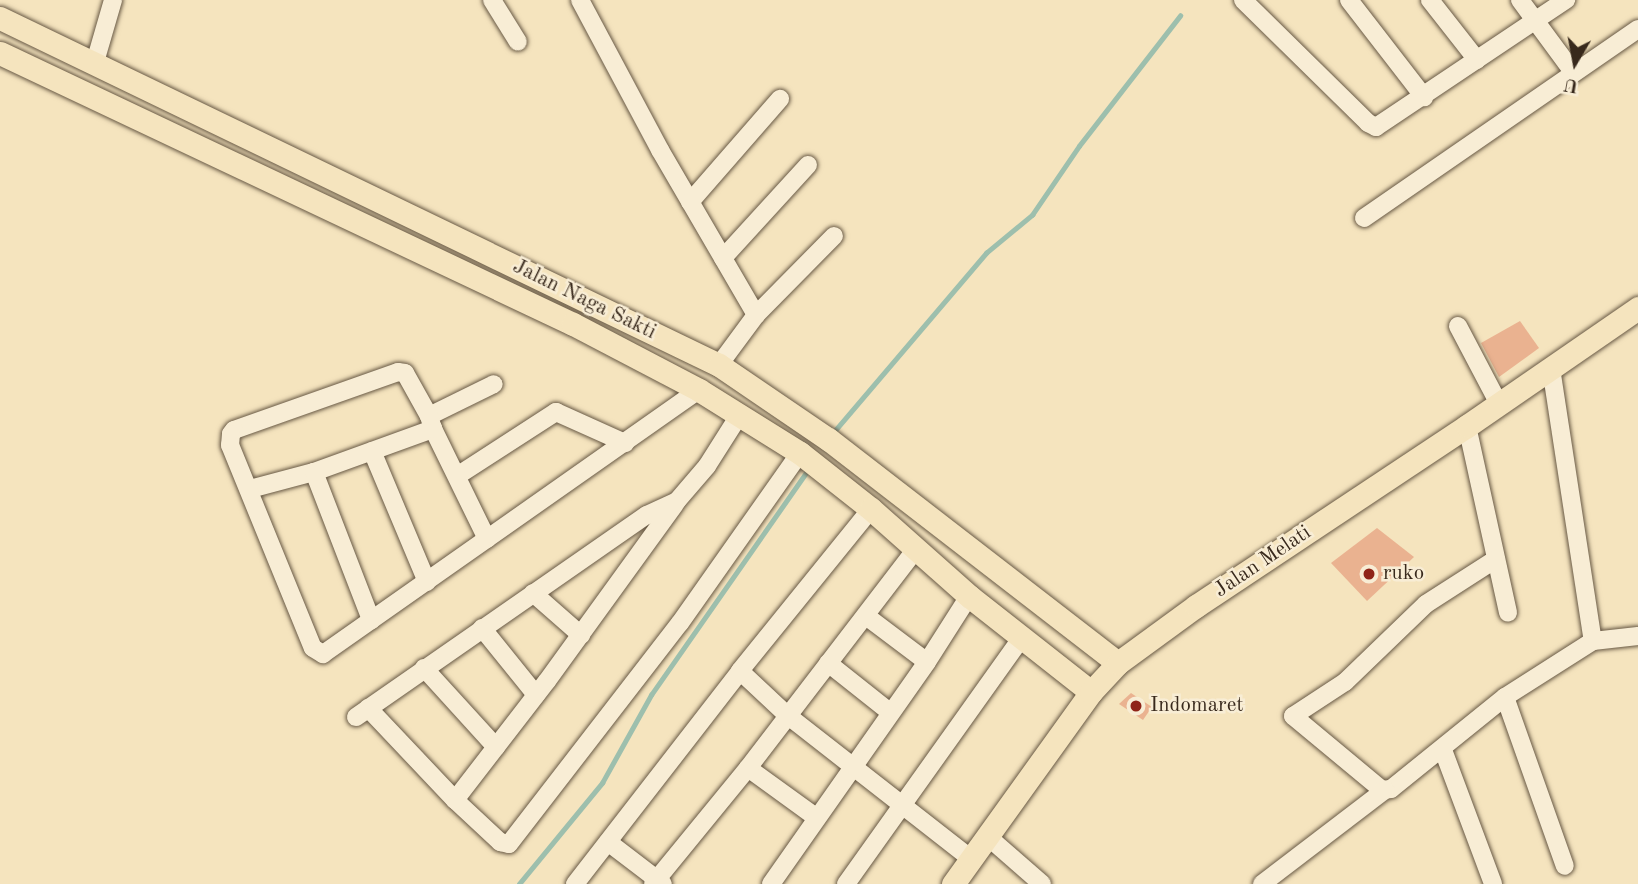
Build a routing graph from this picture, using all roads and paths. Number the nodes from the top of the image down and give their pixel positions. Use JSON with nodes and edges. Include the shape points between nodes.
{"nodes":[{"id":1,"x":113,"y":0,"type":"edge"},
{"id":2,"x":492,"y":0,"type":"edge"},
{"id":3,"x":580,"y":0,"type":"edge"},
{"id":4,"x":1243,"y":0,"type":"edge"},
{"id":5,"x":1349,"y":0,"type":"edge"},
{"id":6,"x":1430,"y":0,"type":"edge"},
{"id":7,"x":1520,"y":0,"type":"edge"},
{"id":8,"x":1566,"y":0,"type":"edge"},
{"id":9,"x":0,"y":18,"type":"edge"},
{"id":10,"x":1535,"y":20,"type":"junction"},
{"id":11,"x":1638,"y":30,"type":"edge"},
{"id":12,"x":518,"y":42,"type":"dead end"},
{"id":13,"x":0,"y":53,"type":"edge"},
{"id":14,"x":1477,"y":60,"type":"junction"},
{"id":15,"x":95,"y":62,"type":"junction"},
{"id":16,"x":1573,"y":72,"type":"junction"},
{"id":17,"x":1424,"y":97,"type":"junction"},
{"id":18,"x":780,"y":99,"type":"dead end"},
{"id":19,"x":808,"y":165,"type":"dead end"},
{"id":20,"x":329,"y":175,"type":"junction"},
{"id":21,"x":690,"y":202,"type":"junction"},
{"id":22,"x":317,"y":203,"type":"junction"},
{"id":23,"x":1364,"y":218,"type":"dead end"},
{"id":24,"x":834,"y":236,"type":"dead end"},
{"id":25,"x":723,"y":258,"type":"junction"},
{"id":26,"x":1638,"y":308,"type":"edge"},
{"id":27,"x":756,"y":315,"type":"junction"},
{"id":28,"x":1458,"y":326,"type":"dead end"},
{"id":29,"x":719,"y":365,"type":"junction"},
{"id":30,"x":1551,"y":368,"type":"junction"},
{"id":31,"x":494,"y":384,"type":"dead end"},
{"id":32,"x":699,"y":390,"type":"junction"},
{"id":33,"x":1499,"y":404,"type":"junction"},
{"id":34,"x":740,"y":414,"type":"junction"},
{"id":35,"x":431,"y":422,"type":"junction"},
{"id":36,"x":1467,"y":426,"type":"junction"},
{"id":37,"x":625,"y":443,"type":"junction"},
{"id":38,"x":372,"y":451,"type":"junction"},
{"id":39,"x":800,"y":453,"type":"junction"},
{"id":40,"x":314,"y":472,"type":"junction"},
{"id":41,"x":457,"y":476,"type":"junction"},
{"id":42,"x":250,"y":489,"type":"junction"},
{"id":43,"x":677,"y":501,"type":"junction"},
{"id":44,"x":871,"y":509,"type":"junction"},
{"id":45,"x":488,"y":538,"type":"junction"},
{"id":46,"x":916,"y":548,"type":"junction"},
{"id":47,"x":1496,"y":559,"type":"junction"},
{"id":48,"x":427,"y":582,"type":"junction"},
{"id":49,"x":533,"y":593,"type":"junction"},
{"id":50,"x":969,"y":596,"type":"junction"},
{"id":51,"x":1508,"y":613,"type":"dead end"},
{"id":52,"x":866,"y":616,"type":"junction"},
{"id":53,"x":372,"y":620,"type":"junction"},
{"id":54,"x":482,"y":628,"type":"junction"},
{"id":55,"x":581,"y":635,"type":"junction"},
{"id":56,"x":1638,"y":636,"type":"edge"},
{"id":57,"x":1022,"y":637,"type":"junction"},
{"id":58,"x":1593,"y":641,"type":"junction"},
{"id":59,"x":927,"y":662,"type":"junction"},
{"id":60,"x":828,"y":663,"type":"junction"},
{"id":61,"x":1118,"y":663,"type":"junction"},
{"id":62,"x":425,"y":668,"type":"junction"},
{"id":63,"x":740,"y":671,"type":"junction"},
{"id":64,"x":1091,"y":692,"type":"junction"},
{"id":65,"x":536,"y":695,"type":"junction"},
{"id":66,"x":1505,"y":697,"type":"junction"},
{"id":67,"x":891,"y":713,"type":"junction"},
{"id":68,"x":787,"y":715,"type":"junction"},
{"id":69,"x":496,"y":747,"type":"junction"},
{"id":70,"x":1443,"y":750,"type":"junction"},
{"id":71,"x":748,"y":768,"type":"junction"},
{"id":72,"x":852,"y":768,"type":"junction"},
{"id":73,"x":1385,"y":790,"type":"junction"},
{"id":74,"x":455,"y":800,"type":"junction"},
{"id":75,"x":903,"y":804,"type":"junction"},
{"id":76,"x":817,"y":818,"type":"junction"},
{"id":77,"x":988,"y":836,"type":"junction"},
{"id":78,"x":608,"y":842,"type":"junction"},
{"id":79,"x":970,"y":858,"type":"junction"},
{"id":80,"x":1566,"y":866,"type":"dead end"},
{"id":81,"x":657,"y":882,"type":"edge"},
{"id":82,"x":575,"y":884,"type":"edge"},
{"id":83,"x":771,"y":884,"type":"edge"},
{"id":84,"x":846,"y":884,"type":"edge"},
{"id":85,"x":953,"y":884,"type":"edge"},
{"id":86,"x":1042,"y":884,"type":"edge"},
{"id":87,"x":1262,"y":884,"type":"edge"},
{"id":88,"x":1493,"y":884,"type":"edge"}],
"edges":[{"from":1,"to":15,"type":"street"},
{"from":2,"to":12,"type":"street"},
{"from":3,"to":21,"type":"street"},
{"from":4,"to":17,"type":"street","via":[[1372,126],[1381,127]]},
{"from":5,"to":17,"type":"street"},
{"from":6,"to":14,"type":"street"},
{"from":7,"to":10,"type":"street"},
{"from":8,"to":10,"type":"street"},
{"from":9,"to":15,"type":"main road","name":"Jalan Naga Sakti"},
{"from":10,"to":14,"type":"street"},
{"from":10,"to":16,"type":"street"},
{"from":11,"to":16,"type":"street"},
{"from":13,"to":22,"type":"main road","name":"Jalan Naga Sakti"},
{"from":14,"to":17,"type":"street"},
{"from":15,"to":20,"type":"main road","name":"Jalan Naga Sakti"},
{"from":16,"to":23,"type":"street"},
{"from":18,"to":21,"type":"street"},
{"from":19,"to":25,"type":"street"},
{"from":20,"to":22,"type":"main road"},
{"from":20,"to":29,"type":"main road","name":"Jalan Naga Sakti"},
{"from":21,"to":25,"type":"street"},
{"from":22,"to":32,"type":"main road","name":"Jalan Naga Sakti","via":[[573,324]]},
{"from":24,"to":27,"type":"street"},
{"from":25,"to":27,"type":"street"},
{"from":26,"to":30,"type":"main road","name":"Jalan Melati"},
{"from":27,"to":29,"type":"street"},
{"from":28,"to":33,"type":"street"},
{"from":29,"to":61,"type":"main road","name":"Jalan Naga Sakti","via":[[828,439]]},
{"from":30,"to":33,"type":"main road","name":"Jalan Melati"},
{"from":30,"to":58,"type":"street"},
{"from":31,"to":35,"type":"street"},
{"from":32,"to":34,"type":"main road","name":"Jalan Naga Sakti"},
{"from":32,"to":37,"type":"street"},
{"from":33,"to":36,"type":"main road","name":"Jalan Melati"},
{"from":34,"to":39,"type":"main road","name":"Jalan Naga Sakti"},
{"from":34,"to":43,"type":"street","via":[[707,466]]},
{"from":35,"to":38,"type":"street"},
{"from":35,"to":41,"type":"street"},
{"from":35,"to":42,"type":"street","via":[[408,376],[398,372],[234,430],[230,444]]},
{"from":36,"to":47,"type":"street"},
{"from":36,"to":61,"type":"main road","name":"Jalan Melati"},
{"from":37,"to":41,"type":"street","via":[[556,412]]},
{"from":37,"to":45,"type":"street"},
{"from":38,"to":40,"type":"street"},
{"from":38,"to":48,"type":"street"},
{"from":39,"to":44,"type":"main road","name":"Jalan Naga Sakti"},
{"from":39,"to":74,"type":"street","via":[[680,623],[512,842],[500,842]]},
{"from":40,"to":42,"type":"street"},
{"from":40,"to":53,"type":"street"},
{"from":41,"to":45,"type":"street"},
{"from":42,"to":53,"type":"street","via":[[317,653],[323,654]]},
{"from":43,"to":49,"type":"street","via":[[647,515]]},
{"from":43,"to":55,"type":"street"},
{"from":44,"to":46,"type":"main road","name":"Jalan Naga Sakti"},
{"from":44,"to":63,"type":"street"},
{"from":45,"to":48,"type":"street"},
{"from":46,"to":50,"type":"main road","name":"Jalan Naga Sakti"},
{"from":46,"to":52,"type":"street"},
{"from":47,"to":51,"type":"street"},
{"from":47,"to":73,"type":"street","via":[[1426,604],[1345,682],[1293,716]]},
{"from":48,"to":53,"type":"street"},
{"from":49,"to":54,"type":"street"},
{"from":49,"to":55,"type":"street"},
{"from":50,"to":57,"type":"main road","name":"Jalan Naga Sakti"},
{"from":50,"to":59,"type":"street"},
{"from":52,"to":59,"type":"street"},
{"from":52,"to":60,"type":"street"},
{"from":54,"to":62,"type":"street"},
{"from":54,"to":65,"type":"street"},
{"from":55,"to":65,"type":"street"},
{"from":56,"to":58,"type":"street"},
{"from":57,"to":64,"type":"main road","name":"Jalan Naga Sakti"},
{"from":57,"to":75,"type":"street"},
{"from":58,"to":66,"type":"street"},
{"from":59,"to":67,"type":"street"},
{"from":60,"to":67,"type":"street"},
{"from":60,"to":68,"type":"street"},
{"from":61,"to":64,"type":"main road","name":"Jalan Melati"},
{"from":62,"to":69,"type":"street"},
{"from":62,"to":74,"type":"street","via":[[362,713]]},
{"from":63,"to":68,"type":"street"},
{"from":63,"to":78,"type":"street"},
{"from":64,"to":77,"type":"main road","name":"Jalan Melati"},
{"from":65,"to":69,"type":"street"},
{"from":66,"to":70,"type":"street"},
{"from":66,"to":80,"type":"street"},
{"from":67,"to":72,"type":"street"},
{"from":68,"to":71,"type":"street"},
{"from":68,"to":72,"type":"street"},
{"from":69,"to":74,"type":"street"},
{"from":70,"to":73,"type":"street"},
{"from":70,"to":88,"type":"street"},
{"from":71,"to":76,"type":"street"},
{"from":71,"to":81,"type":"street"},
{"from":72,"to":75,"type":"street"},
{"from":72,"to":76,"type":"street"},
{"from":73,"to":87,"type":"street"},
{"from":75,"to":79,"type":"street"},
{"from":75,"to":84,"type":"street"},
{"from":76,"to":83,"type":"street"},
{"from":77,"to":79,"type":"main road","name":"Jalan Melati"},
{"from":77,"to":86,"type":"street"},
{"from":78,"to":81,"type":"street"},
{"from":78,"to":82,"type":"street"},
{"from":79,"to":85,"type":"main road","name":"Jalan Melati"}]}
